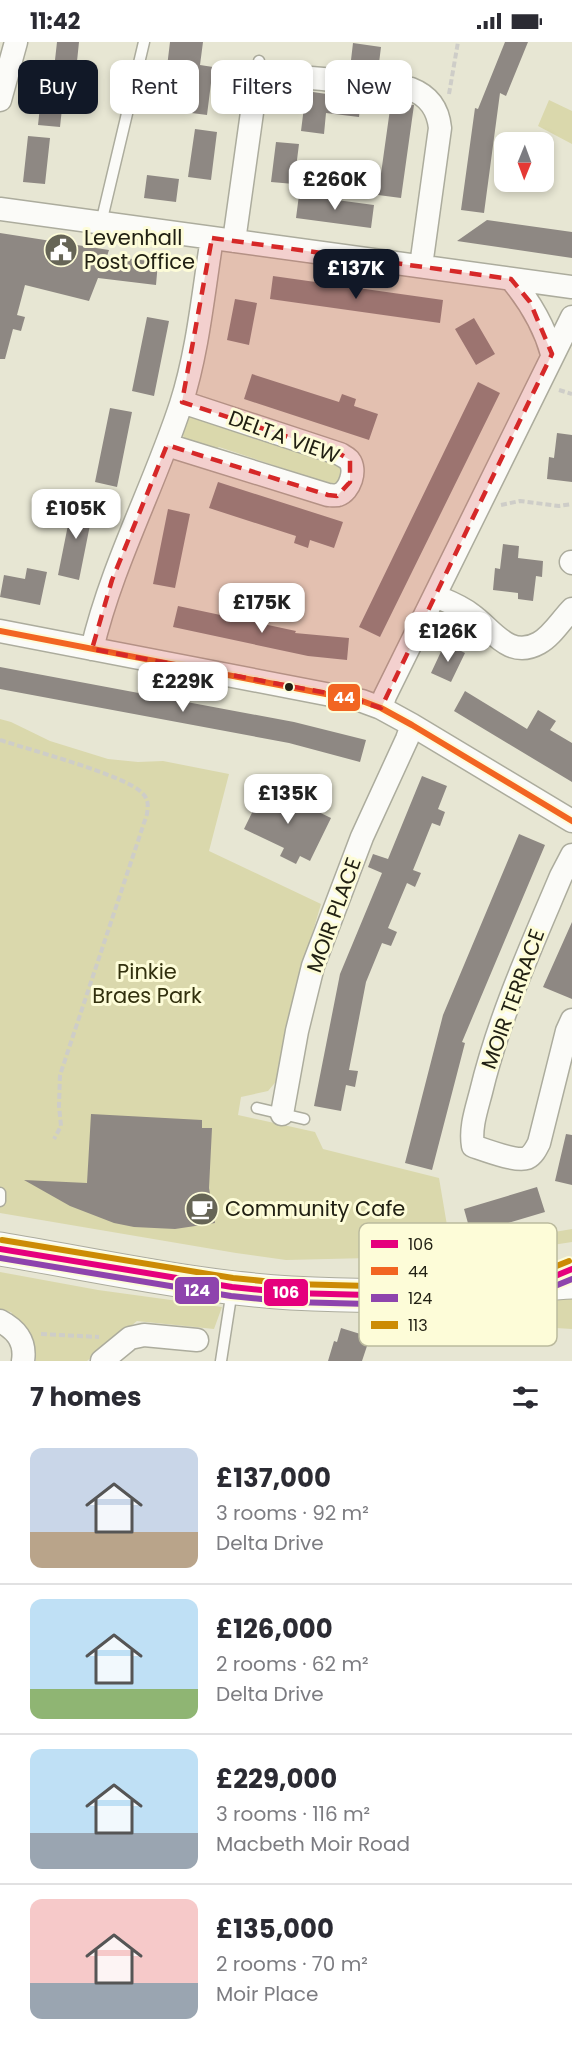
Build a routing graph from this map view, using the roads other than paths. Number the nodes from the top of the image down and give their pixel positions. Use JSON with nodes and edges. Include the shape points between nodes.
{"nodes":[{"id":1,"x":16,"y":42,"type":"edge"},
{"id":2,"x":144,"y":42,"type":"edge"},
{"id":3,"x":0,"y":100,"type":"edge"},
{"id":4,"x":0,"y":209,"type":"edge"},
{"id":5,"x":101,"y":223,"type":"junction"},
{"id":6,"x":223,"y":240,"type":"junction"},
{"id":7,"x":421,"y":266,"type":"junction"},
{"id":8,"x":511,"y":279,"type":"junction"},
{"id":9,"x":572,"y":287,"type":"edge"},
{"id":10,"x":572,"y":316,"type":"edge"},
{"id":11,"x":552,"y":354,"type":"junction"},
{"id":12,"x":182,"y":402,"type":"junction"},
{"id":13,"x":167,"y":445,"type":"junction"},
{"id":14,"x":435,"y":596,"type":"junction"},
{"id":15,"x":572,"y":609,"type":"edge"},
{"id":16,"x":0,"y":631,"type":"edge"},
{"id":17,"x":92,"y":649,"type":"junction"},
{"id":18,"x":381,"y":708,"type":"junction"},
{"id":19,"x":412,"y":725,"type":"junction"},
{"id":20,"x":572,"y":821,"type":"edge"},
{"id":21,"x":572,"y":855,"type":"edge"},
{"id":22,"x":572,"y":1020,"type":"edge"},
{"id":23,"x":256,"y":1108,"type":"dead end"},
{"id":24,"x":293,"y":1117,"type":"joint"},
{"id":25,"x":0,"y":1193,"type":"edge"},
{"id":26,"x":0,"y":1201,"type":"edge"},
{"id":27,"x":0,"y":1249,"type":"edge"},
{"id":28,"x":572,"y":1269,"type":"edge"},
{"id":29,"x":557,"y":1275,"type":"edge"},
{"id":30,"x":572,"y":1282,"type":"edge"},
{"id":31,"x":557,"y":1283,"type":"edge"},
{"id":32,"x":232,"y":1287,"type":"junction"},
{"id":33,"x":359,"y":1294,"type":"edge"},
{"id":34,"x":9,"y":1327,"type":"edge"},
{"id":35,"x":197,"y":1340,"type":"dead end"},
{"id":36,"x":23,"y":1361,"type":"edge"},
{"id":37,"x":102,"y":1361,"type":"edge"},
{"id":38,"x":221,"y":1361,"type":"edge"}],
"edges":[{"from":1,"to":3,"type":"street"},
{"from":2,"to":5,"type":"lane"},
{"from":4,"to":5,"type":"street"},
{"from":5,"to":6,"type":"street"},
{"from":6,"to":7,"type":"street"},
{"from":6,"to":7,"type":"street","via":[[260,71],[411,89],[431,103],[440,128]]},
{"from":6,"to":12,"type":"street"},
{"from":7,"to":8,"type":"street"},
{"from":8,"to":9,"type":"street"},
{"from":8,"to":11,"type":"street","via":[[530,302]]},
{"from":10,"to":11,"type":"street"},
{"from":11,"to":14,"type":"street"},
{"from":12,"to":13,"type":"street"},
{"from":12,"to":13,"type":"street","name":"DELTA VIEW","via":[[340,454],[350,460],[351,482],[337,496],[328,495]]},
{"from":13,"to":17,"type":"street","via":[[112,580]]},
{"from":14,"to":15,"type":"street","via":[[471,614],[493,636],[518,646],[541,642]]},
{"from":14,"to":18,"type":"street"},
{"from":16,"to":17,"type":"street"},
{"from":17,"to":18,"type":"street","via":[[343,696]]},
{"from":18,"to":19,"type":"street"},
{"from":19,"to":20,"type":"street"},
{"from":19,"to":24,"type":"street","name":"MOIR PLACE","via":[[362,837],[313,966],[297,1031]]},
{"from":21,"to":22,"type":"street","name":"MOIR TERRACE","via":[[503,1013],[471,1133],[473,1146],[518,1158],[528,1158],[535,1152]]},
{"from":23,"to":24,"type":"lane"},
{"from":25,"to":26,"type":"lane"},
{"from":27,"to":32,"type":"main road"},
{"from":28,"to":29,"type":"main road"},
{"from":30,"to":31,"type":"main road"},
{"from":32,"to":33,"type":"main road"},
{"from":32,"to":38,"type":"lane"},
{"from":34,"to":36,"type":"street","via":[[25,1348]]},
{"from":35,"to":37,"type":"street","via":[[144,1335],[130,1338]]}]}
